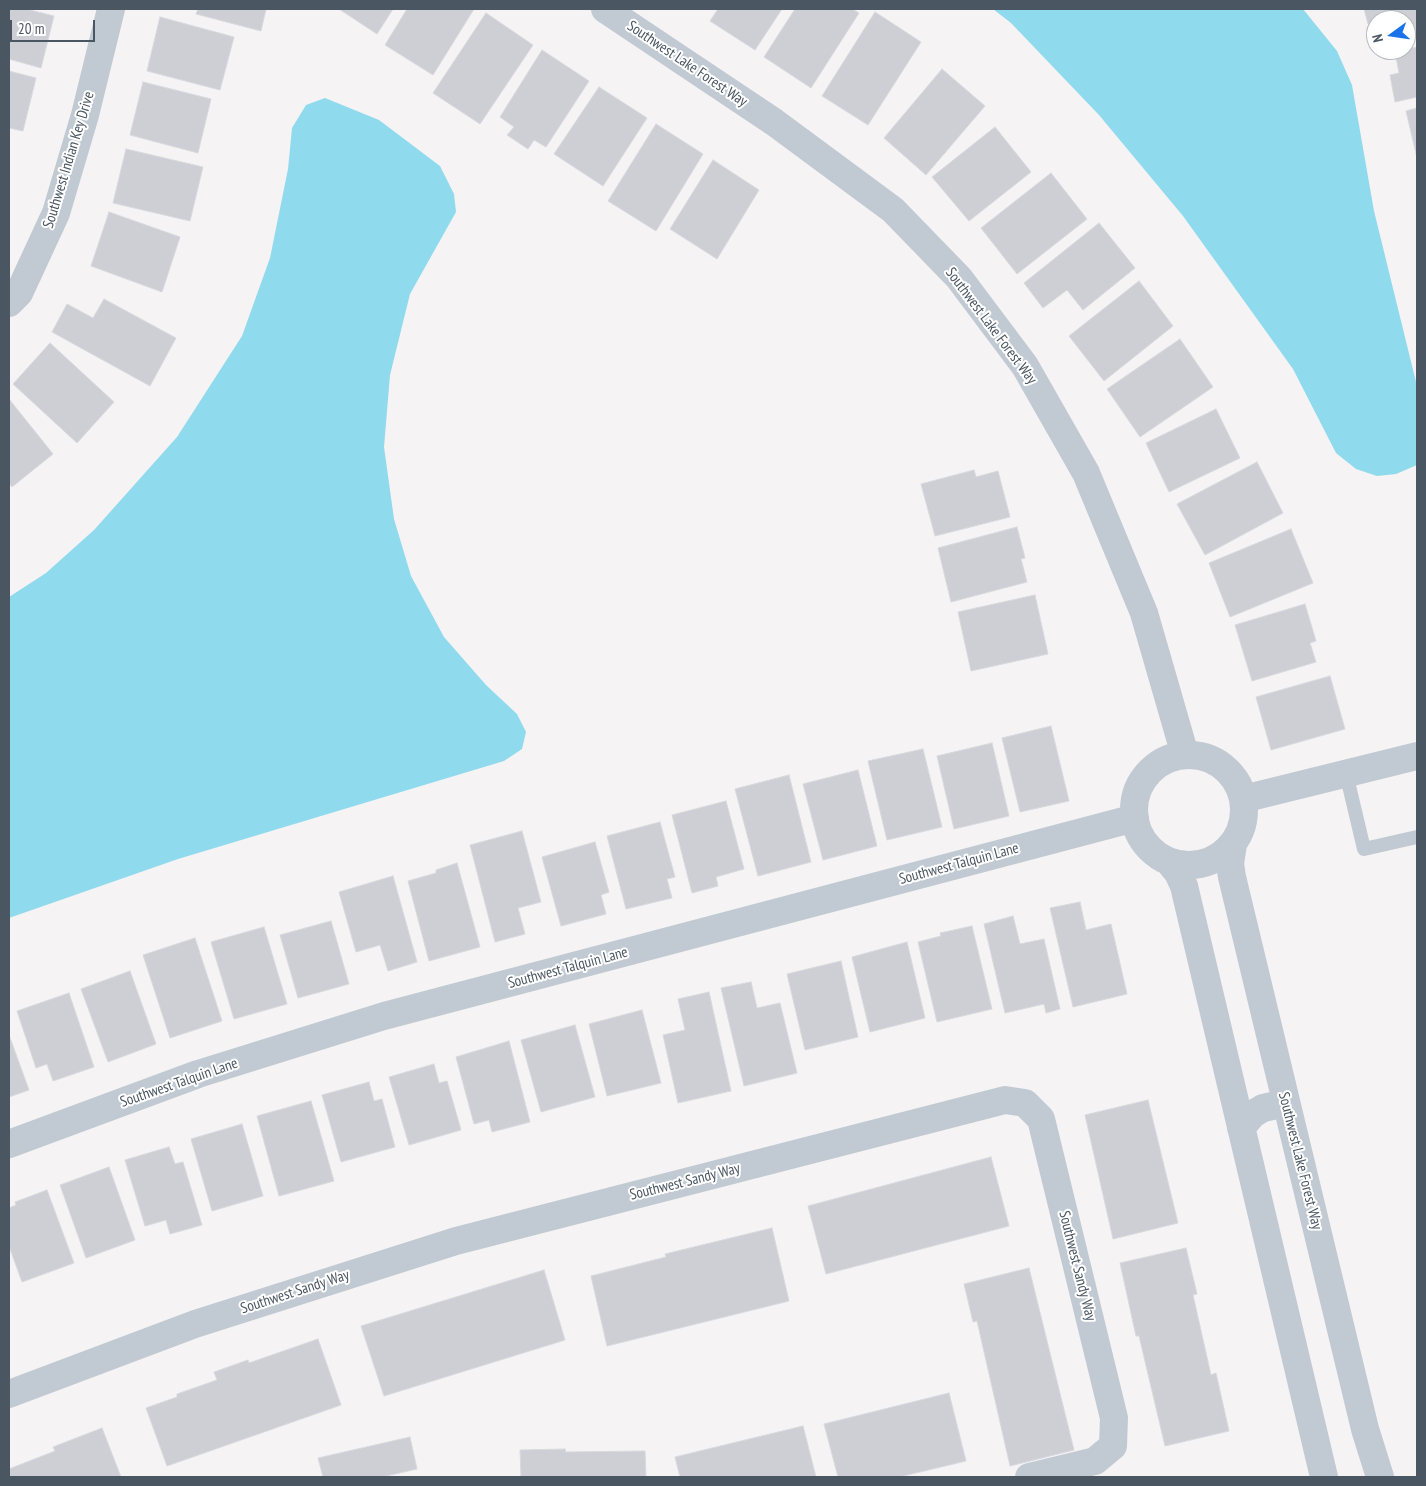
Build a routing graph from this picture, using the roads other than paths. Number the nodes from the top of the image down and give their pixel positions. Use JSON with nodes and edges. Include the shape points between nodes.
{"nodes":[{"id":1,"x":111,"y":9,"type":"edge"},
{"id":2,"x":604,"y":9,"type":"edge"},
{"id":3,"x":9,"y":303,"type":"edge"},
{"id":4,"x":1185,"y":755,"type":"junction"},
{"id":5,"x":1417,"y":756,"type":"edge"},
{"id":6,"x":1346,"y":774,"type":"junction"},
{"id":7,"x":1243,"y":799,"type":"junction"},
{"id":8,"x":1135,"y":818,"type":"junction"},
{"id":9,"x":1417,"y":837,"type":"edge"},
{"id":10,"x":1233,"y":844,"type":"junction"},
{"id":11,"x":1169,"y":862,"type":"junction"},
{"id":12,"x":1287,"y":1107,"type":"junction"},
{"id":13,"x":1241,"y":1128,"type":"junction"},
{"id":14,"x":9,"y":1144,"type":"edge"},
{"id":15,"x":9,"y":1394,"type":"edge"},
{"id":16,"x":1029,"y":1477,"type":"edge"},
{"id":17,"x":1324,"y":1477,"type":"edge"},
{"id":18,"x":1380,"y":1477,"type":"edge"}],
"edges":[{"from":1,"to":3,"type":"street","name":"Southwest Indian Key Drive","via":[[56,213],[19,293]]},
{"from":2,"to":4,"type":"street","name":"Southwest Lake Forest Way","via":[[774,122],[893,210],[959,278],[1025,366],[1086,473],[1144,613]]},
{"from":4,"to":7,"type":"street","via":[[1213,760],[1229,772],[1241,789]]},
{"from":4,"to":8,"type":"street","via":[[1166,760],[1142,781],[1135,799]]},
{"from":5,"to":6,"type":"street"},
{"from":6,"to":7,"type":"street"},
{"from":6,"to":9,"type":"lane","via":[[1364,849]]},
{"from":7,"to":10,"type":"street","via":[[1242,827]]},
{"from":8,"to":11,"type":"street","via":[[1141,836],[1152,852]]},
{"from":8,"to":14,"type":"street","name":"Southwest Talquin Lane","via":[[384,1016],[198,1074]]},
{"from":10,"to":11,"type":"street","via":[[1224,854],[1207,863],[1188,866]]},
{"from":10,"to":12,"type":"street","name":"Southwest Lake Forest Way","via":[[1232,877]]},
{"from":11,"to":13,"type":"street","via":[[1184,886]]},
{"from":12,"to":13,"type":"street","via":[[1262,1108]]},
{"from":12,"to":18,"type":"street","name":"Southwest Lake Forest Way","via":[[1365,1429]]},
{"from":13,"to":17,"type":"street"},
{"from":15,"to":16,"type":"street","name":"Southwest Sandy Way","via":[[195,1324],[456,1242],[1005,1100],[1025,1103],[1041,1119],[1114,1418],[1113,1446],[1095,1461]]}]}
